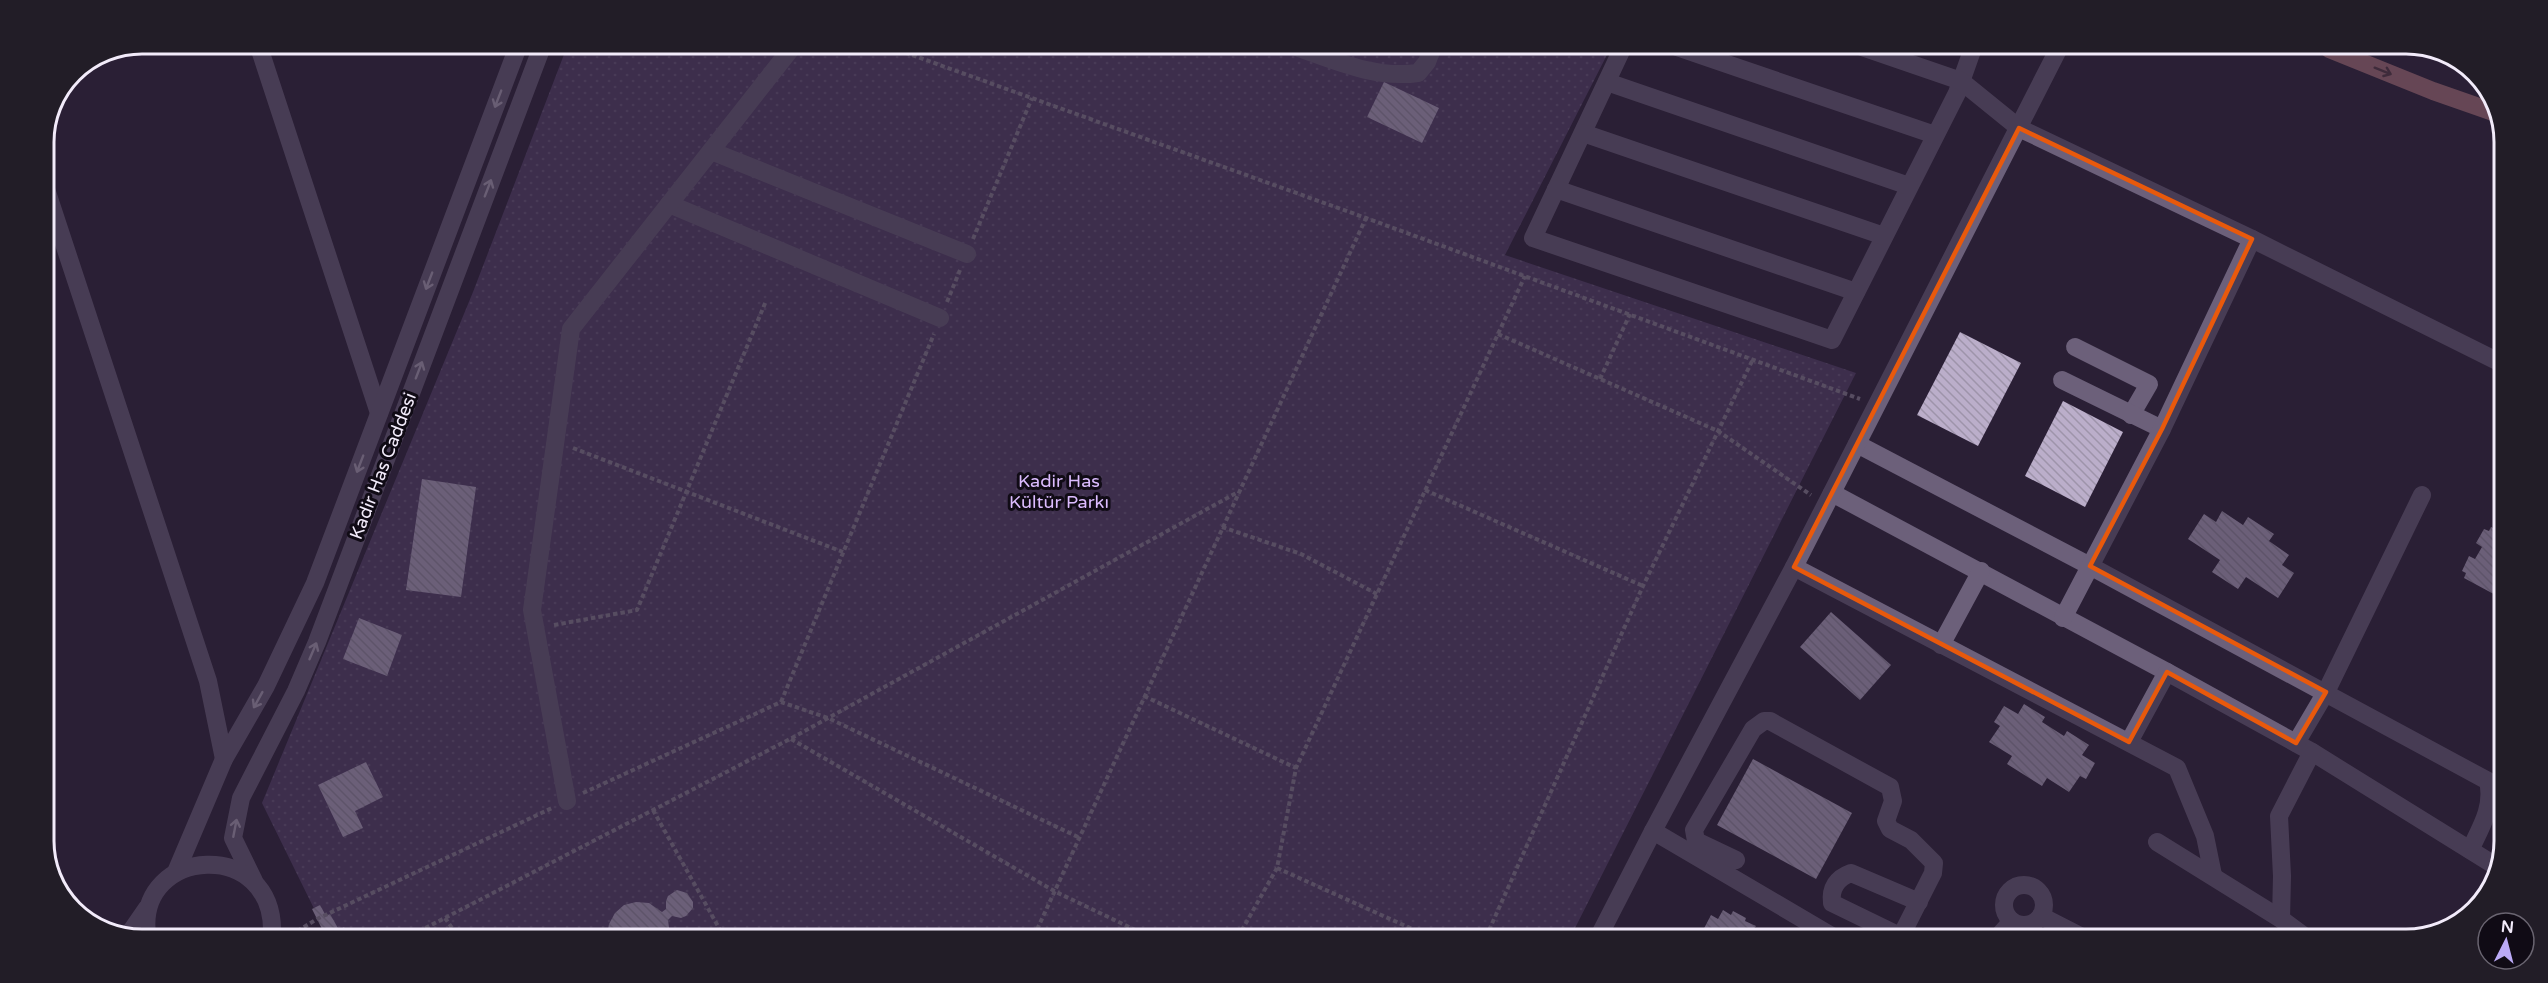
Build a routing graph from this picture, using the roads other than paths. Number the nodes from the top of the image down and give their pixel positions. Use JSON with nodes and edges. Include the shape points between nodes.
{"nodes":[{"id":1,"x":261,"y":54,"type":"edge"},
{"id":2,"x":515,"y":54,"type":"edge"},
{"id":3,"x":539,"y":54,"type":"edge"},
{"id":4,"x":787,"y":54,"type":"edge"},
{"id":5,"x":1317,"y":54,"type":"edge"},
{"id":6,"x":1430,"y":54,"type":"edge"},
{"id":7,"x":1620,"y":54,"type":"edge"},
{"id":8,"x":1698,"y":54,"type":"edge"},
{"id":9,"x":1880,"y":54,"type":"edge"},
{"id":10,"x":1971,"y":54,"type":"edge"},
{"id":11,"x":2056,"y":54,"type":"edge"},
{"id":12,"x":2341,"y":54,"type":"edge"},
{"id":13,"x":1961,"y":81,"type":"junction"},
{"id":14,"x":1606,"y":82,"type":"junction"},
{"id":15,"x":2488,"y":110,"type":"edge"},
{"id":16,"x":2019,"y":128,"type":"junction"},
{"id":17,"x":1583,"y":132,"type":"junction"},
{"id":18,"x":1935,"y":135,"type":"junction"},
{"id":19,"x":711,"y":151,"type":"junction"},
{"id":20,"x":1910,"y":186,"type":"junction"},
{"id":21,"x":1556,"y":189,"type":"junction"},
{"id":22,"x":669,"y":204,"type":"junction"},
{"id":23,"x":54,"y":218,"type":"edge"},
{"id":24,"x":1884,"y":236,"type":"junction"},
{"id":25,"x":2252,"y":239,"type":"junction"},
{"id":26,"x":967,"y":254,"type":"road end"},
{"id":27,"x":1856,"y":292,"type":"junction"},
{"id":28,"x":940,"y":318,"type":"road end"},
{"id":29,"x":2075,"y":347,"type":"dead end"},
{"id":30,"x":2494,"y":360,"type":"edge"},
{"id":31,"x":2062,"y":380,"type":"dead end"},
{"id":32,"x":379,"y":413,"type":"junction"},
{"id":33,"x":2131,"y":415,"type":"junction"},
{"id":34,"x":2162,"y":429,"type":"junction"},
{"id":35,"x":1857,"y":444,"type":"junction"},
{"id":36,"x":2422,"y":495,"type":"dead end"},
{"id":37,"x":1829,"y":499,"type":"junction"},
{"id":38,"x":2090,"y":566,"type":"junction"},
{"id":39,"x":1794,"y":567,"type":"junction"},
{"id":40,"x":1981,"y":571,"type":"junction"},
{"id":41,"x":2063,"y":618,"type":"junction"},
{"id":42,"x":1941,"y":645,"type":"junction"},
{"id":43,"x":2168,"y":672,"type":"junction"},
{"id":44,"x":2326,"y":692,"type":"junction"},
{"id":45,"x":2128,"y":742,"type":"junction"},
{"id":46,"x":2304,"y":747,"type":"junction"},
{"id":47,"x":224,"y":759,"type":"junction"},
{"id":48,"x":567,"y":801,"type":"dead end"},
{"id":49,"x":1653,"y":831,"type":"junction"},
{"id":50,"x":2157,"y":842,"type":"dead end"},
{"id":51,"x":2470,"y":850,"type":"junction"},
{"id":52,"x":1736,"y":860,"type":"dead end"},
{"id":53,"x":2491,"y":863,"type":"edge"},
{"id":54,"x":176,"y":872,"type":"junction"},
{"id":55,"x":2213,"y":876,"type":"junction"},
{"id":56,"x":254,"y":882,"type":"junction"},
{"id":57,"x":1918,"y":902,"type":"junction"},
{"id":58,"x":150,"y":904,"type":"junction"},
{"id":59,"x":2041,"y":916,"type":"junction"},
{"id":60,"x":2281,"y":919,"type":"junction"},
{"id":61,"x":2012,"y":921,"type":"junction"},
{"id":62,"x":133,"y":928,"type":"edge"},
{"id":63,"x":146,"y":929,"type":"edge"},
{"id":64,"x":274,"y":929,"type":"edge"},
{"id":65,"x":1604,"y":929,"type":"edge"},
{"id":66,"x":1820,"y":929,"type":"edge"},
{"id":67,"x":1884,"y":929,"type":"edge"},
{"id":68,"x":1906,"y":929,"type":"edge"},
{"id":69,"x":2005,"y":929,"type":"edge"},
{"id":70,"x":2066,"y":929,"type":"edge"},
{"id":71,"x":2294,"y":929,"type":"edge"}],
"edges":[{"from":1,"to":32,"type":"street"},
{"from":2,"to":32,"type":"street","name":"Kadir Has Caddesi","one_way":true},
{"from":56,"to":3,"type":"street","name":"Kadir Has Caddesi","one_way":true,"via":[[233,838],[241,798],[317,642]]},
{"from":4,"to":19,"type":"street"},
{"from":5,"to":6,"type":"street","via":[[1396,76],[1418,73]]},
{"from":7,"to":14,"type":"street"},
{"from":8,"to":18,"type":"street"},
{"from":9,"to":13,"type":"street"},
{"from":10,"to":13,"type":"street"},
{"from":11,"to":16,"type":"street"},
{"from":12,"to":15,"type":"main road","one_way":true},
{"from":13,"to":16,"type":"street"},
{"from":13,"to":18,"type":"street"},
{"from":14,"to":17,"type":"street"},
{"from":14,"to":20,"type":"street"},
{"from":16,"to":25,"type":"street"},
{"from":16,"to":35,"type":"street"},
{"from":17,"to":21,"type":"street"},
{"from":17,"to":24,"type":"street"},
{"from":18,"to":20,"type":"street"},
{"from":19,"to":22,"type":"street"},
{"from":19,"to":26,"type":"street"},
{"from":20,"to":24,"type":"street"},
{"from":21,"to":27,"type":"street"},
{"from":21,"to":27,"type":"street","via":[[1533,238],[1832,340]]},
{"from":22,"to":28,"type":"street"},
{"from":22,"to":48,"type":"street","via":[[571,328],[532,610]]},
{"from":23,"to":47,"type":"street","via":[[208,681]]},
{"from":24,"to":27,"type":"street"},
{"from":25,"to":30,"type":"street"},
{"from":25,"to":34,"type":"street"},
{"from":29,"to":33,"type":"street","via":[[2149,384]]},
{"from":31,"to":33,"type":"street"},
{"from":32,"to":47,"type":"street","name":"Kadir Has Caddesi","one_way":true,"via":[[315,583],[276,666]]},
{"from":33,"to":34,"type":"street"},
{"from":34,"to":38,"type":"street"},
{"from":35,"to":37,"type":"street"},
{"from":35,"to":38,"type":"street"},
{"from":36,"to":44,"type":"street"},
{"from":37,"to":39,"type":"street"},
{"from":37,"to":40,"type":"street"},
{"from":38,"to":41,"type":"street"},
{"from":38,"to":44,"type":"street"},
{"from":39,"to":42,"type":"street"},
{"from":39,"to":49,"type":"street"},
{"from":40,"to":41,"type":"street"},
{"from":40,"to":42,"type":"street"},
{"from":41,"to":43,"type":"street"},
{"from":42,"to":45,"type":"street"},
{"from":43,"to":45,"type":"street"},
{"from":43,"to":46,"type":"street"},
{"from":44,"to":46,"type":"street"},
{"from":44,"to":51,"type":"street","via":[[2488,781],[2489,811]]},
{"from":45,"to":55,"type":"street","via":[[2177,768],[2205,836]]},
{"from":46,"to":51,"type":"street"},
{"from":46,"to":60,"type":"street","via":[[2279,816]]},
{"from":47,"to":54,"type":"street","name":"Kadir Has Caddesi"},
{"from":49,"to":65,"type":"street"},
{"from":49,"to":66,"type":"street"},
{"from":50,"to":55,"type":"street"},
{"from":51,"to":53,"type":"street"},
{"from":52,"to":57,"type":"street","via":[[1696,841],[1694,830],[1753,729],[1770,721],[1890,787],[1893,801],[1886,821],[1890,829],[1911,840],[1934,863]]},
{"from":54,"to":56,"type":"street","via":[[195,864],[216,863],[237,869]]},
{"from":54,"to":58,"type":"street","via":[[160,886]]},
{"from":55,"to":60,"type":"street"},
{"from":56,"to":64,"type":"street","name":"Kadir Has Caddesi","via":[[267,898]]},
{"from":57,"to":67,"type":"street","via":[[1851,873],[1838,880],[1832,903]]},
{"from":57,"to":68,"type":"street"},
{"from":58,"to":62,"type":"street"},
{"from":58,"to":63,"type":"street"},
{"from":59,"to":61,"type":"street","via":[[2028,925]]},
{"from":59,"to":61,"type":"street","via":[[2041,895],[2031,886],[2023,885],[2009,892],[2005,899],[2004,908]]},
{"from":59,"to":70,"type":"street"},
{"from":60,"to":71,"type":"street"},
{"from":61,"to":69,"type":"street"}]}
